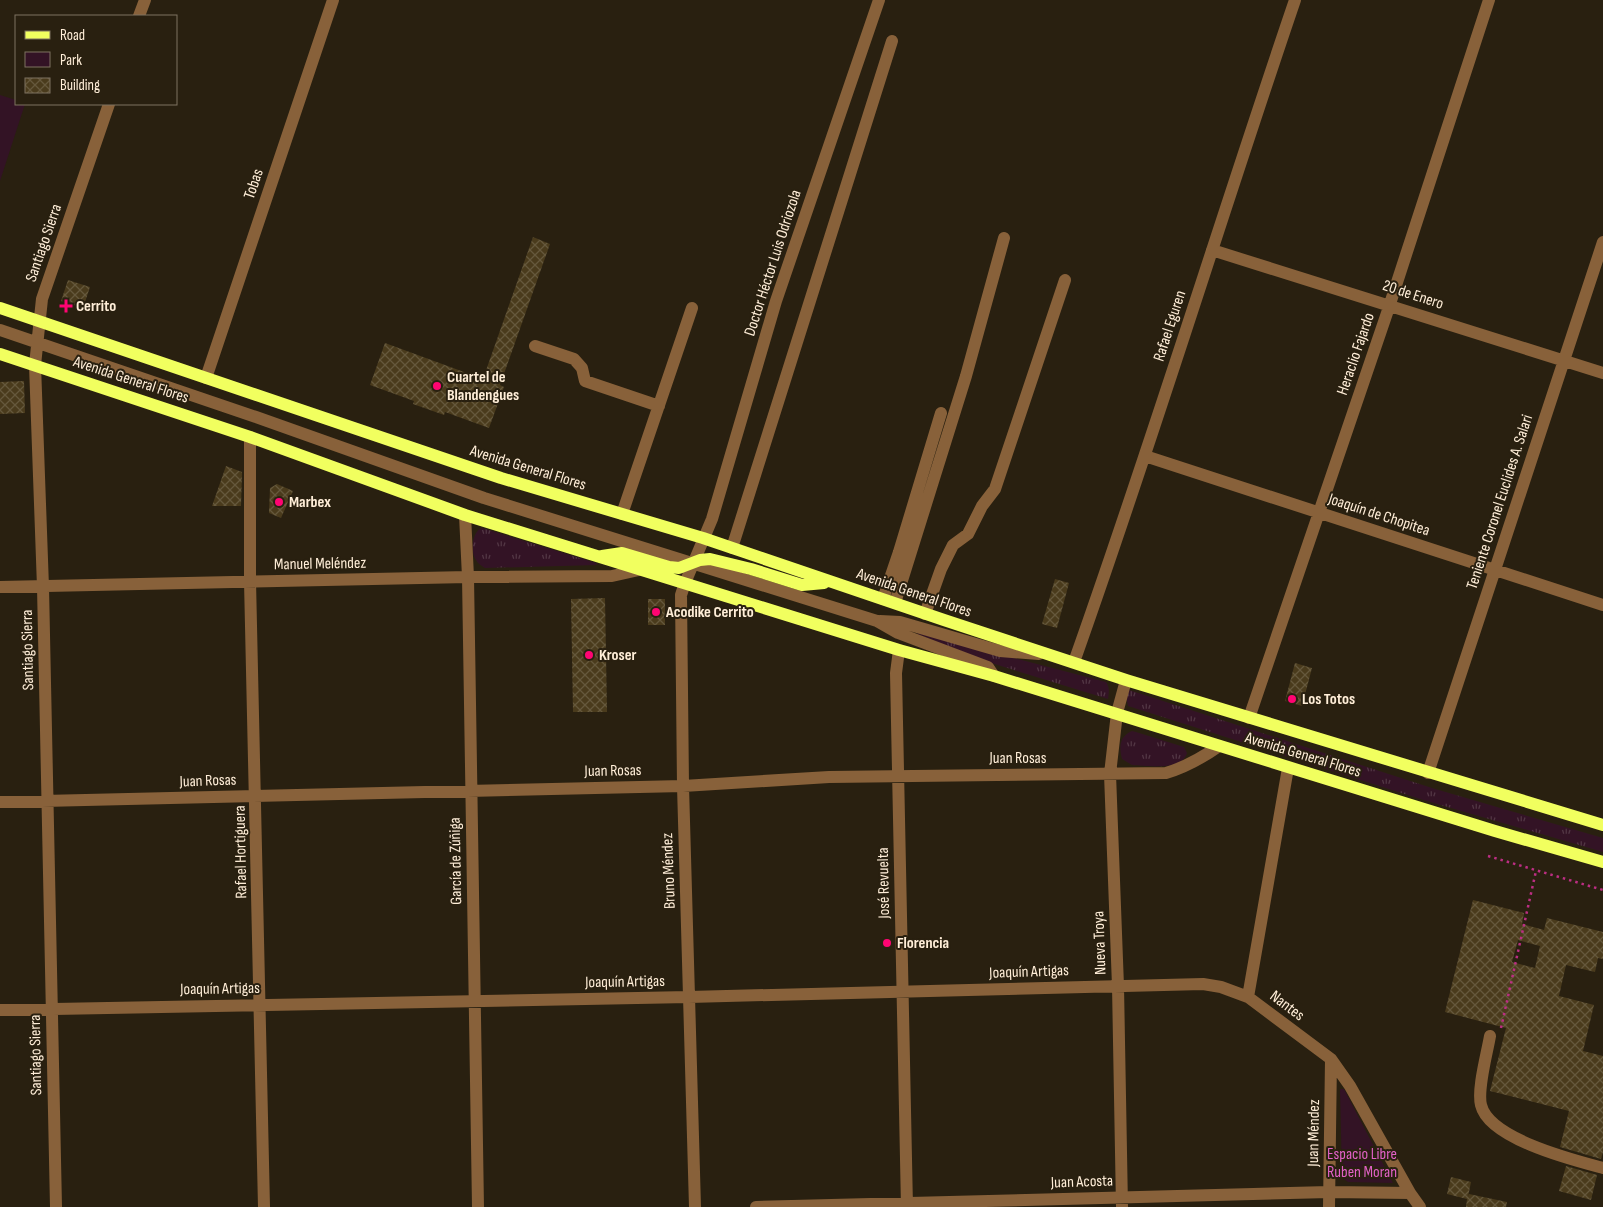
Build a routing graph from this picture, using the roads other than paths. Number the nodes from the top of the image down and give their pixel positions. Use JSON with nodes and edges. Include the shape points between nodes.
{"nodes":[{"id":1,"x":144,"y":0,"type":"edge"},
{"id":2,"x":333,"y":0,"type":"edge"},
{"id":3,"x":879,"y":0,"type":"edge"},
{"id":4,"x":1295,"y":0,"type":"edge"},
{"id":5,"x":1489,"y":0,"type":"edge"},
{"id":6,"x":139,"y":15,"type":"edge"},
{"id":7,"x":892,"y":41,"type":"dead end"},
{"id":8,"x":109,"y":105,"type":"edge"},
{"id":9,"x":1004,"y":238,"type":"dead end"},
{"id":10,"x":1603,"y":242,"type":"edge"},
{"id":11,"x":1212,"y":250,"type":"junction"},
{"id":12,"x":1064,"y":280,"type":"dead end"},
{"id":13,"x":1389,"y":305,"type":"junction"},
{"id":14,"x":0,"y":308,"type":"edge"},
{"id":15,"x":692,"y":308,"type":"dead end"},
{"id":16,"x":40,"y":321,"type":"junction"},
{"id":17,"x":0,"y":330,"type":"edge"},
{"id":18,"x":38,"y":342,"type":"junction"},
{"id":19,"x":535,"y":346,"type":"dead end"},
{"id":20,"x":0,"y":354,"type":"edge"},
{"id":21,"x":1564,"y":361,"type":"junction"},
{"id":22,"x":35,"y":365,"type":"junction"},
{"id":23,"x":1603,"y":373,"type":"edge"},
{"id":24,"x":206,"y":378,"type":"junction"},
{"id":25,"x":659,"y":406,"type":"junction"},
{"id":26,"x":940,"y":413,"type":"dead end"},
{"id":27,"x":250,"y":437,"type":"junction"},
{"id":28,"x":1145,"y":456,"type":"junction"},
{"id":29,"x":1320,"y":512,"type":"junction"},
{"id":30,"x":622,"y":514,"type":"junction"},
{"id":31,"x":465,"y":515,"type":"junction"},
{"id":32,"x":703,"y":538,"type":"junction"},
{"id":33,"x":732,"y":548,"type":"junction"},
{"id":34,"x":598,"y":556,"type":"junction"},
{"id":35,"x":694,"y":563,"type":"junction"},
{"id":36,"x":639,"y":570,"type":"junction"},
{"id":37,"x":1495,"y":570,"type":"junction"},
{"id":38,"x":468,"y":577,"type":"junction"},
{"id":39,"x":250,"y":581,"type":"junction"},
{"id":40,"x":685,"y":583,"type":"junction"},
{"id":41,"x":834,"y":584,"type":"junction"},
{"id":42,"x":43,"y":586,"type":"junction"},
{"id":43,"x":0,"y":587,"type":"edge"},
{"id":44,"x":889,"y":601,"type":"junction"},
{"id":45,"x":1603,"y":605,"type":"edge"},
{"id":46,"x":926,"y":614,"type":"junction"},
{"id":47,"x":877,"y":621,"type":"junction"},
{"id":48,"x":899,"y":650,"type":"junction"},
{"id":49,"x":1048,"y":654,"type":"junction"},
{"id":50,"x":1074,"y":662,"type":"junction"},
{"id":51,"x":994,"y":676,"type":"junction"},
{"id":52,"x":1126,"y":680,"type":"junction"},
{"id":53,"x":1117,"y":713,"type":"junction"},
{"id":54,"x":1249,"y":718,"type":"junction"},
{"id":55,"x":1219,"y":746,"type":"junction"},
{"id":56,"x":1288,"y":768,"type":"junction"},
{"id":57,"x":1428,"y":773,"type":"junction"},
{"id":58,"x":1110,"y":774,"type":"junction"},
{"id":59,"x":898,"y":775,"type":"junction"},
{"id":60,"x":683,"y":786,"type":"junction"},
{"id":61,"x":472,"y":790,"type":"junction"},
{"id":62,"x":256,"y":796,"type":"junction"},
{"id":63,"x":0,"y":802,"type":"edge"},
{"id":64,"x":47,"y":802,"type":"junction"},
{"id":65,"x":1603,"y":825,"type":"edge"},
{"id":66,"x":1603,"y":862,"type":"edge"},
{"id":67,"x":1118,"y":986,"type":"junction"},
{"id":68,"x":902,"y":992,"type":"junction"},
{"id":69,"x":690,"y":997,"type":"junction"},
{"id":70,"x":1248,"y":997,"type":"junction"},
{"id":71,"x":475,"y":1001,"type":"junction"},
{"id":72,"x":261,"y":1005,"type":"junction"},
{"id":73,"x":52,"y":1009,"type":"junction"},
{"id":74,"x":0,"y":1010,"type":"edge"},
{"id":75,"x":1490,"y":1036,"type":"road end"},
{"id":76,"x":1331,"y":1059,"type":"junction"},
{"id":77,"x":1603,"y":1168,"type":"edge"},
{"id":78,"x":1329,"y":1192,"type":"junction"},
{"id":79,"x":1410,"y":1193,"type":"junction"},
{"id":80,"x":1122,"y":1202,"type":"edge"},
{"id":81,"x":907,"y":1205,"type":"edge"},
{"id":82,"x":56,"y":1207,"type":"edge"},
{"id":83,"x":264,"y":1207,"type":"edge"},
{"id":84,"x":478,"y":1207,"type":"edge"},
{"id":85,"x":694,"y":1207,"type":"edge"},
{"id":86,"x":756,"y":1207,"type":"edge"},
{"id":87,"x":1329,"y":1207,"type":"edge"},
{"id":88,"x":1420,"y":1207,"type":"edge"}],
"edges":[{"from":1,"to":6,"type":"street"},
{"from":2,"to":24,"type":"street","name":"Tobas"},
{"from":3,"to":32,"type":"street","name":"Doctor Héctor Luis Odriozola","via":[[776,301],[712,519]]},
{"from":4,"to":11,"type":"street","name":"Rafael Eguren"},
{"from":5,"to":13,"type":"street","name":"Heraclio Fajardo"},
{"from":7,"to":33,"type":"street"},
{"from":8,"to":16,"type":"street","name":"Santiago Sierra","via":[[42,299]]},
{"from":9,"to":44,"type":"street","via":[[966,376]]},
{"from":10,"to":21,"type":"street","name":"Teniente Coronel Euclides A. Salari"},
{"from":11,"to":13,"type":"street","name":"20 de Enero"},
{"from":11,"to":28,"type":"street","name":"Rafael Eguren"},
{"from":12,"to":46,"type":"street","via":[[995,490],[982,506],[968,534],[953,546],[941,569]]},
{"from":13,"to":21,"type":"street","name":"20 de Enero"},
{"from":13,"to":29,"type":"street","name":"Heraclio Fajardo"},
{"from":14,"to":16,"type":"main road","name":"Avenida General Flores"},
{"from":15,"to":25,"type":"street"},
{"from":16,"to":18,"type":"street","name":"Santiago Sierra"},
{"from":16,"to":24,"type":"main road","name":"Avenida General Flores"},
{"from":17,"to":18,"type":"street","name":"Avenida General Flores"},
{"from":18,"to":22,"type":"street","name":"Santiago Sierra"},
{"from":18,"to":35,"type":"street","name":"Avenida General Flores","via":[[484,498]]},
{"from":19,"to":25,"type":"street","via":[[574,359],[582,368],[585,381]]},
{"from":20,"to":22,"type":"main road","name":"Avenida General Flores"},
{"from":21,"to":23,"type":"street","name":"20 de Enero"},
{"from":21,"to":37,"type":"street","name":"Teniente Coronel Euclides A. Salari"},
{"from":22,"to":27,"type":"main road","name":"Avenida General Flores"},
{"from":22,"to":42,"type":"street","name":"Santiago Sierra"},
{"from":24,"to":30,"type":"main road","name":"Avenida General Flores","via":[[500,478]]},
{"from":25,"to":30,"type":"street"},
{"from":26,"to":44,"type":"street","via":[[899,552]]},
{"from":27,"to":31,"type":"main road","name":"Avenida General Flores"},
{"from":27,"to":39,"type":"street","name":"Rafael Hortiguera"},
{"from":28,"to":29,"type":"street","name":"Joaquín de Chopitea"},
{"from":28,"to":50,"type":"street","name":"Rafael Eguren"},
{"from":29,"to":37,"type":"street","name":"Joaquín de Chopitea"},
{"from":29,"to":54,"type":"street","name":"Heraclio Fajardo"},
{"from":30,"to":32,"type":"main road","name":"Avenida General Flores"},
{"from":31,"to":34,"type":"main road","name":"Avenida General Flores"},
{"from":31,"to":38,"type":"street","name":"García de Zúñiga"},
{"from":32,"to":33,"type":"main road","name":"Avenida General Flores"},
{"from":32,"to":35,"type":"street","name":"Bruno Méndez"},
{"from":33,"to":41,"type":"main road","name":"Avenida General Flores"},
{"from":34,"to":35,"type":"main road","via":[[622,554],[679,568]]},
{"from":34,"to":36,"type":"main road","name":"Avenida General Flores"},
{"from":35,"to":40,"type":"street","name":"Bruno Méndez"},
{"from":35,"to":41,"type":"main road","via":[[725,562],[802,585]]},
{"from":35,"to":47,"type":"street","name":"Avenida General Flores"},
{"from":36,"to":38,"type":"street","name":"Manuel Meléndez","via":[[612,576]]},
{"from":36,"to":40,"type":"main road","name":"Avenida General Flores"},
{"from":37,"to":45,"type":"street","name":"Joaquín de Chopitea"},
{"from":37,"to":57,"type":"street","name":"Teniente Coronel Euclides A. Salari"},
{"from":38,"to":39,"type":"street","name":"Manuel Meléndez"},
{"from":38,"to":61,"type":"street","name":"García de Zúñiga"},
{"from":39,"to":42,"type":"street","name":"Manuel Meléndez"},
{"from":39,"to":62,"type":"street","name":"Rafael Hortiguera"},
{"from":40,"to":48,"type":"main road","name":"Avenida General Flores"},
{"from":40,"to":60,"type":"street","name":"Bruno Méndez","via":[[681,595]]},
{"from":41,"to":44,"type":"main road","name":"Avenida General Flores"},
{"from":42,"to":43,"type":"street","name":"Manuel Meléndez"},
{"from":42,"to":64,"type":"street","name":"Santiago Sierra"},
{"from":44,"to":46,"type":"main road","name":"Avenida General Flores"},
{"from":46,"to":49,"type":"main road","name":"Avenida General Flores"},
{"from":47,"to":49,"type":"street","name":"Avenida General Flores","via":[[900,622],[1000,651]]},
{"from":47,"to":51,"type":"street","name":"Avenida General Flores","via":[[898,633],[988,667]]},
{"from":48,"to":51,"type":"main road","name":"Avenida General Flores"},
{"from":48,"to":59,"type":"street","name":"José Revuelta","via":[[896,673]]},
{"from":49,"to":50,"type":"main road","name":"Avenida General Flores"},
{"from":50,"to":52,"type":"main road","name":"Avenida General Flores"},
{"from":51,"to":53,"type":"main road","name":"Avenida General Flores"},
{"from":52,"to":53,"type":"street","name":"Nueva Troya"},
{"from":52,"to":54,"type":"main road","name":"Avenida General Flores"},
{"from":53,"to":55,"type":"main road","name":"Avenida General Flores"},
{"from":53,"to":58,"type":"street","name":"Nueva Troya"},
{"from":54,"to":57,"type":"main road","name":"Avenida General Flores"},
{"from":55,"to":56,"type":"main road","name":"Avenida General Flores"},
{"from":55,"to":58,"type":"street","name":"Juan Rosas","via":[[1201,758],[1166,773]]},
{"from":56,"to":66,"type":"main road","name":"Avenida General Flores"},
{"from":56,"to":70,"type":"street","name":"Nantes"},
{"from":57,"to":65,"type":"main road","name":"Avenida General Flores"},
{"from":58,"to":59,"type":"street","name":"Juan Rosas"},
{"from":58,"to":67,"type":"street","name":"Nueva Troya"},
{"from":59,"to":60,"type":"street","name":"Juan Rosas","via":[[829,776]]},
{"from":59,"to":68,"type":"street","name":"José Revuelta"},
{"from":60,"to":61,"type":"street","name":"Juan Rosas"},
{"from":60,"to":69,"type":"street","name":"Bruno Méndez"},
{"from":61,"to":62,"type":"street","name":"Juan Rosas"},
{"from":61,"to":71,"type":"street","name":"García de Zúñiga"},
{"from":62,"to":64,"type":"street","name":"Juan Rosas"},
{"from":62,"to":72,"type":"street","name":"Rafael Hortiguera"},
{"from":63,"to":64,"type":"street","name":"Juan Rosas"},
{"from":64,"to":73,"type":"street","name":"Santiago Sierra"},
{"from":67,"to":68,"type":"street","name":"Joaquín Artigas"},
{"from":67,"to":70,"type":"street","name":"Joaquín Artigas","via":[[1203,984]]},
{"from":67,"to":80,"type":"street","name":"Nueva Troya"},
{"from":68,"to":69,"type":"street","name":"Joaquín Artigas"},
{"from":68,"to":81,"type":"street","name":"José Revuelta"},
{"from":69,"to":71,"type":"street","name":"Joaquín Artigas"},
{"from":69,"to":85,"type":"street","name":"Bruno Méndez"},
{"from":70,"to":76,"type":"street","name":"Nantes"},
{"from":71,"to":72,"type":"street","name":"Joaquín Artigas"},
{"from":71,"to":84,"type":"street","name":"García de Zúñiga"},
{"from":72,"to":73,"type":"street","name":"Joaquín Artigas"},
{"from":72,"to":83,"type":"street","name":"Rafael Hortiguera"},
{"from":73,"to":74,"type":"street","name":"Joaquín Artigas"},
{"from":73,"to":82,"type":"street","name":"Santiago Sierra"},
{"from":75,"to":77,"type":"street","via":[[1480,1102],[1489,1121],[1540,1150]]},
{"from":76,"to":78,"type":"street","name":"Juan Méndez"},
{"from":76,"to":79,"type":"street","name":"Nantes","via":[[1350,1086]]},
{"from":78,"to":79,"type":"street","name":"Juan Acosta"},
{"from":78,"to":80,"type":"street","name":"Juan Acosta"},
{"from":78,"to":87,"type":"street","name":"Juan Méndez"},
{"from":79,"to":88,"type":"street","name":"Nantes"},
{"from":80,"to":81,"type":"street","name":"Juan Acosta"},
{"from":81,"to":86,"type":"street","name":"Juan Acosta"}]}
